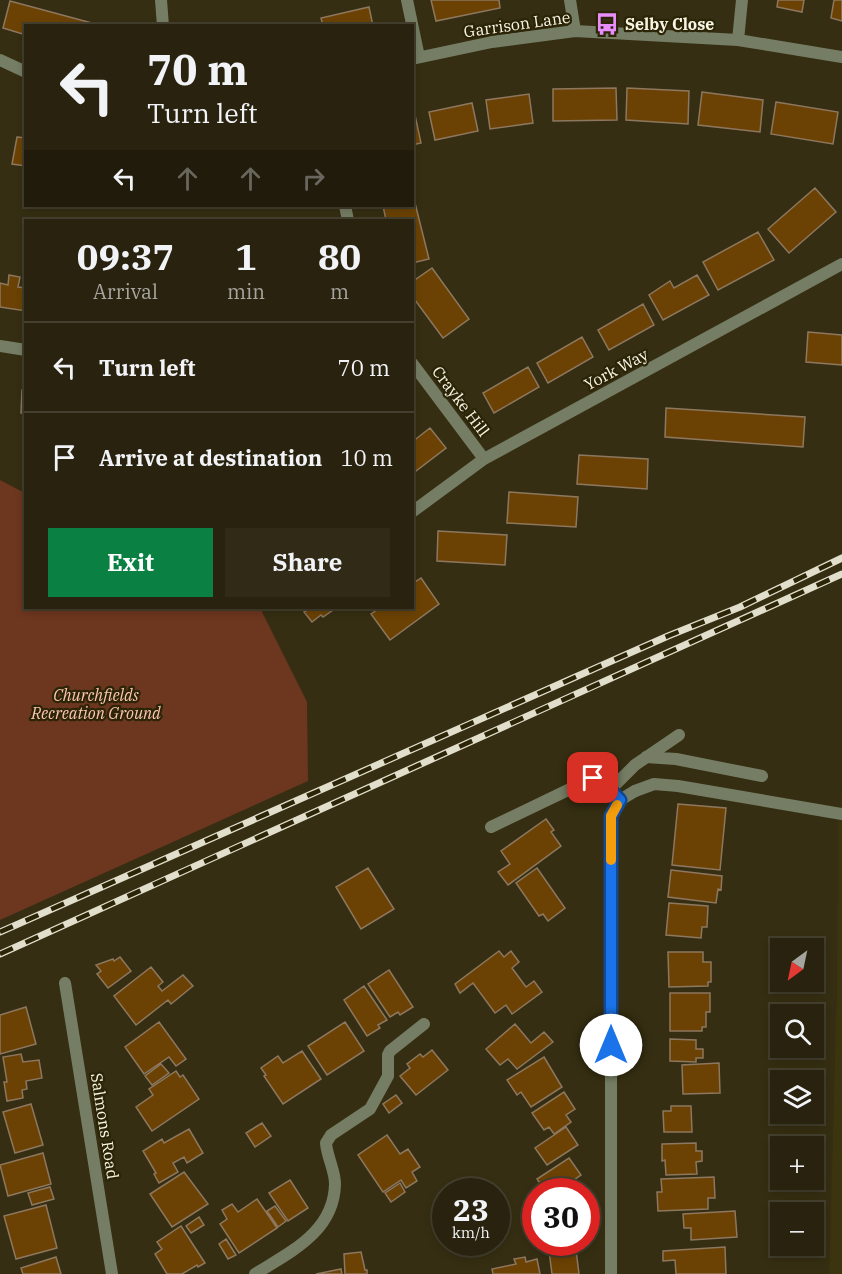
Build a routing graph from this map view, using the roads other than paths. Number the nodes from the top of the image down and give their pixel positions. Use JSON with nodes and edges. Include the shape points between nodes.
{"nodes":[{"id":1,"x":161,"y":0,"type":"edge"},
{"id":2,"x":407,"y":0,"type":"edge"},
{"id":3,"x":570,"y":0,"type":"edge"},
{"id":4,"x":742,"y":0,"type":"edge"},
{"id":5,"x":163,"y":24,"type":"edge"},
{"id":6,"x":411,"y":24,"type":"edge"},
{"id":7,"x":575,"y":32,"type":"junction"},
{"id":8,"x":738,"y":39,"type":"junction"},
{"id":9,"x":842,"y":57,"type":"edge"},
{"id":10,"x":416,"y":58,"type":"edge"},
{"id":11,"x":0,"y":60,"type":"edge"},
{"id":12,"x":24,"y":71,"type":"edge"},
{"id":13,"x":842,"y":264,"type":"edge"},
{"id":14,"x":0,"y":346,"type":"edge"},
{"id":15,"x":24,"y":350,"type":"edge"},
{"id":16,"x":414,"y":366,"type":"edge"},
{"id":17,"x":484,"y":459,"type":"junction"},
{"id":18,"x":414,"y":512,"type":"edge"},
{"id":19,"x":679,"y":735,"type":"dead end"},
{"id":20,"x":646,"y":757,"type":"junction"},
{"id":21,"x":762,"y":776,"type":"dead end"},
{"id":22,"x":611,"y":789,"type":"junction"},
{"id":23,"x":620,"y":800,"type":"junction"},
{"id":24,"x":842,"y":814,"type":"edge"},
{"id":25,"x":491,"y":827,"type":"dead end"},
{"id":26,"x":65,"y":983,"type":"dead end"},
{"id":27,"x":424,"y":1024,"type":"dead end"},
{"id":28,"x":112,"y":1274,"type":"edge"},
{"id":29,"x":255,"y":1274,"type":"edge"},
{"id":30,"x":611,"y":1274,"type":"edge"}],
"edges":[{"from":1,"to":5,"type":"street"},
{"from":2,"to":6,"type":"street"},
{"from":3,"to":7,"type":"street"},
{"from":4,"to":8,"type":"street"},
{"from":7,"to":8,"type":"street","name":"Garrison Lane"},
{"from":7,"to":10,"type":"street","name":"Garrison Lane","via":[[492,42]]},
{"from":8,"to":9,"type":"street","name":"Garrison Lane"},
{"from":11,"to":12,"type":"street"},
{"from":13,"to":17,"type":"street","name":"York Way"},
{"from":14,"to":15,"type":"street"},
{"from":16,"to":17,"type":"street","name":"Crayke Hill"},
{"from":17,"to":18,"type":"street","name":"York Way"},
{"from":19,"to":20,"type":"street"},
{"from":20,"to":21,"type":"street"},
{"from":20,"to":22,"type":"street"},
{"from":22,"to":23,"type":"street"},
{"from":22,"to":25,"type":"street","via":[[593,778]]},
{"from":23,"to":24,"type":"street","via":[[654,784]]},
{"from":23,"to":30,"type":"street","via":[[611,816]]},
{"from":26,"to":28,"type":"street","name":"Salmons Road"},
{"from":27,"to":29,"type":"street","via":[[390,1051],[388,1076],[370,1109],[326,1143],[335,1184],[326,1219],[314,1235]]}]}
